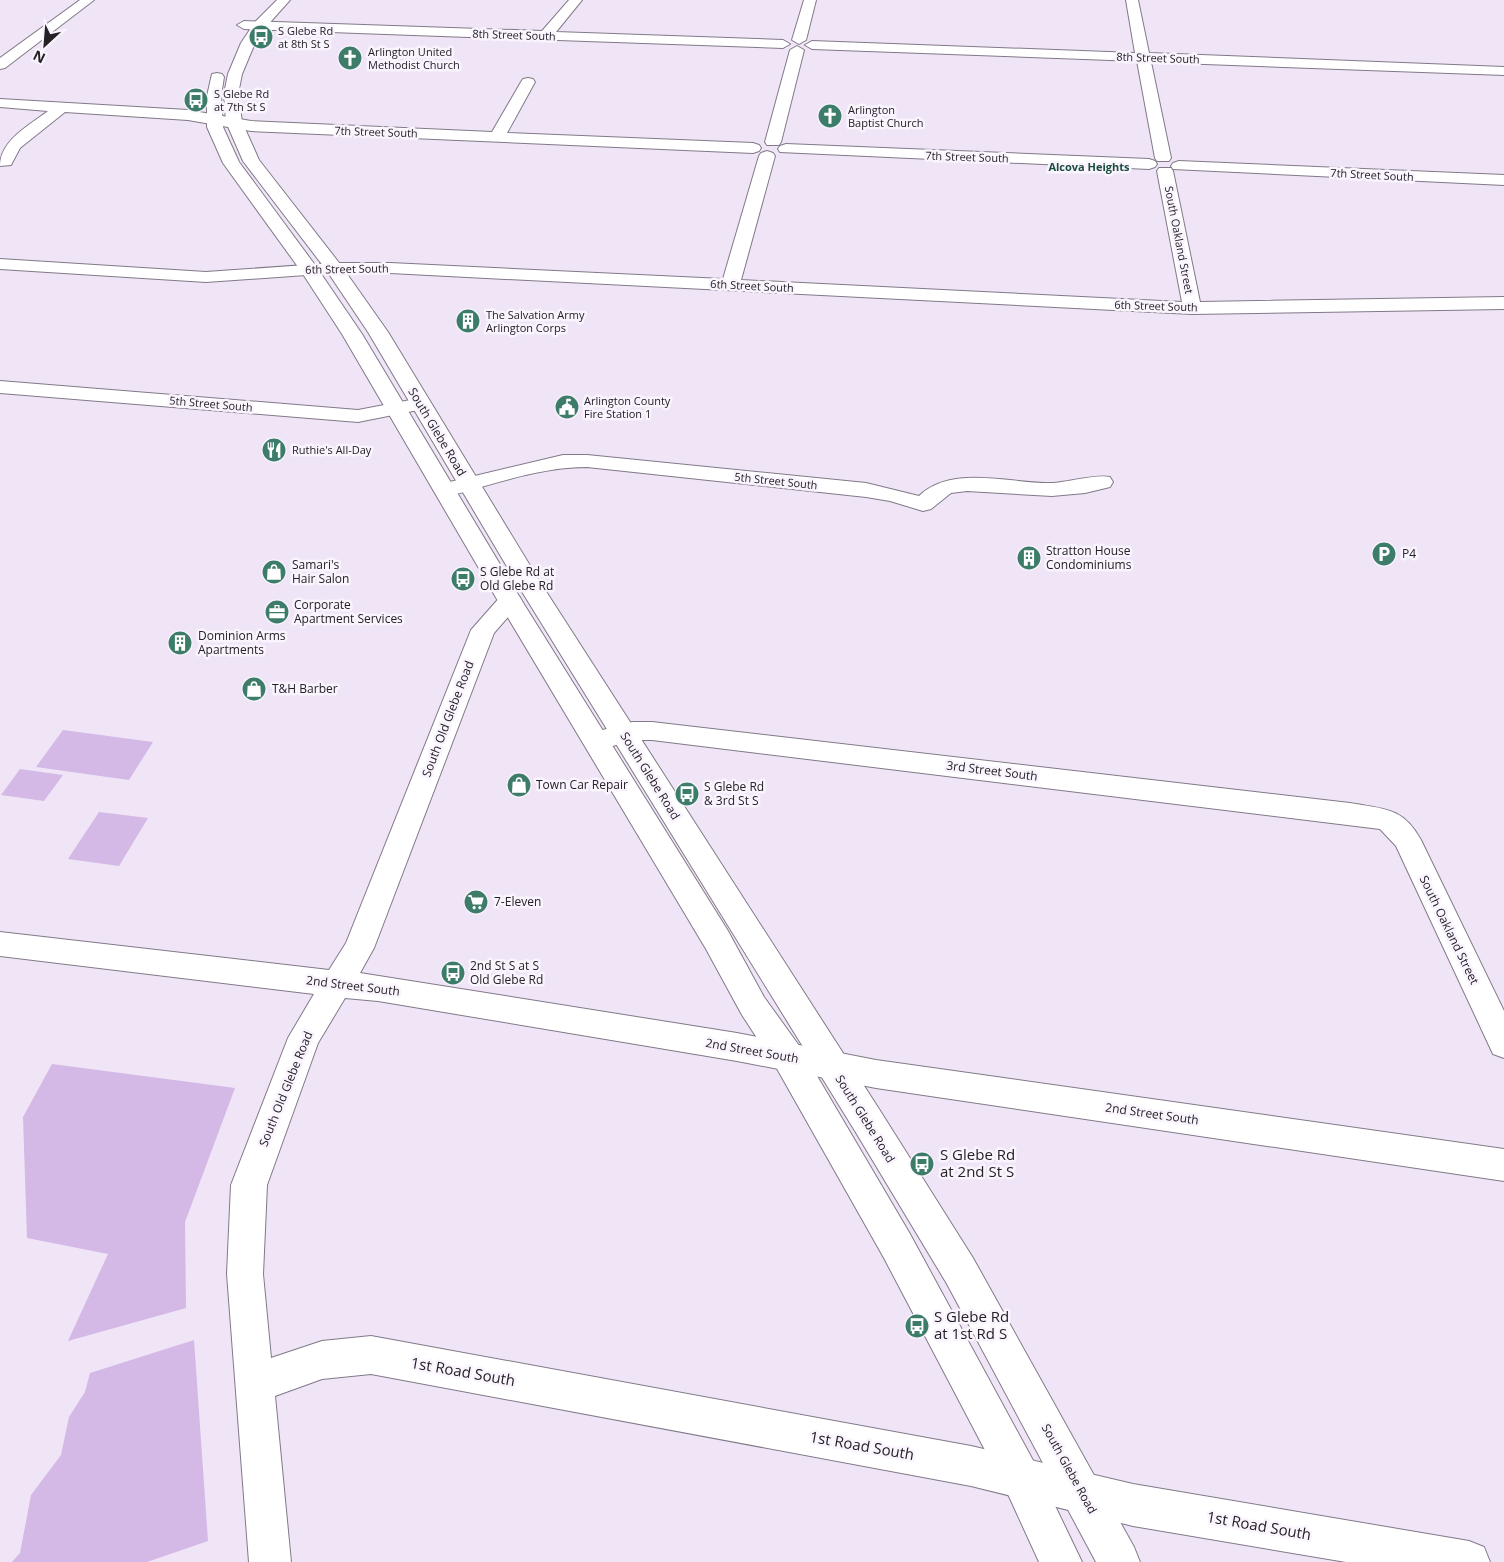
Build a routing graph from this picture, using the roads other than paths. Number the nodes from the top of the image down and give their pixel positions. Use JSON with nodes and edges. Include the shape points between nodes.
{"nodes":[{"id":1,"x":88,"y":0,"type":"edge"},
{"id":2,"x":268,"y":0,"type":"edge"},
{"id":3,"x":284,"y":0,"type":"edge"},
{"id":4,"x":576,"y":0,"type":"edge"},
{"id":5,"x":810,"y":0,"type":"edge"},
{"id":6,"x":1132,"y":0,"type":"edge"},
{"id":7,"x":244,"y":24,"type":"junction"},
{"id":8,"x":260,"y":25,"type":"junction"},
{"id":9,"x":545,"y":36,"type":"junction"},
{"id":10,"x":236,"y":37,"type":"dead end"},
{"id":11,"x":798,"y":45,"type":"junction"},
{"id":12,"x":1143,"y":57,"type":"junction"},
{"id":13,"x":0,"y":65,"type":"edge"},
{"id":14,"x":221,"y":67,"type":"dead end"},
{"id":15,"x":1504,"y":71,"type":"edge"},
{"id":16,"x":528,"y":82,"type":"dead end"},
{"id":17,"x":0,"y":103,"type":"edge"},
{"id":18,"x":62,"y":107,"type":"junction"},
{"id":19,"x":214,"y":118,"type":"junction"},
{"id":20,"x":234,"y":122,"type":"junction"},
{"id":21,"x":497,"y":137,"type":"junction"},
{"id":22,"x":769,"y":149,"type":"junction"},
{"id":23,"x":5,"y":162,"type":"dead end"},
{"id":24,"x":1164,"y":165,"type":"junction"},
{"id":25,"x":1504,"y":180,"type":"edge"},
{"id":26,"x":2,"y":260,"type":"edge"},
{"id":27,"x":334,"y":268,"type":"junction"},
{"id":28,"x":309,"y":269,"type":"junction"},
{"id":29,"x":730,"y":285,"type":"junction"},
{"id":30,"x":1504,"y":303,"type":"edge"},
{"id":31,"x":1192,"y":308,"type":"junction"},
{"id":32,"x":0,"y":387,"type":"edge"},
{"id":33,"x":421,"y":404,"type":"junction"},
{"id":34,"x":397,"y":409,"type":"junction"},
{"id":35,"x":1102,"y":482,"type":"dead end"},
{"id":36,"x":468,"y":484,"type":"junction"},
{"id":37,"x":445,"y":490,"type":"junction"},
{"id":38,"x":510,"y":601,"type":"junction"},
{"id":39,"x":610,"y":737,"type":"junction"},
{"id":40,"x":1388,"y":820,"type":"joint"},
{"id":41,"x":0,"y":944,"type":"edge"},
{"id":42,"x":338,"y":983,"type":"junction"},
{"id":43,"x":1504,"y":1044,"type":"edge"},
{"id":44,"x":788,"y":1057,"type":"junction"},
{"id":45,"x":831,"y":1065,"type":"junction"},
{"id":46,"x":1504,"y":1165,"type":"edge"},
{"id":47,"x":256,"y":1384,"type":"junction"},
{"id":48,"x":1021,"y":1478,"type":"junction"},
{"id":49,"x":1082,"y":1493,"type":"junction"},
{"id":50,"x":270,"y":1562,"type":"edge"},
{"id":51,"x":1061,"y":1562,"type":"edge"},
{"id":52,"x":1119,"y":1562,"type":"edge"},
{"id":53,"x":1469,"y":1562,"type":"edge"}],
"edges":[{"from":1,"to":13,"type":"street"},
{"from":2,"to":7,"type":"street"},
{"from":3,"to":8,"type":"street","name":"South Glebe Road"},
{"from":4,"to":9,"type":"street"},
{"from":5,"to":11,"type":"street"},
{"from":6,"to":12,"type":"street","name":"South Oakland Street"},
{"from":7,"to":8,"type":"street","name":"8th Street South"},
{"from":7,"to":10,"type":"street"},
{"from":8,"to":9,"type":"street","name":"8th Street South"},
{"from":8,"to":20,"type":"street","name":"South Glebe Road","via":[[248,43],[235,74],[231,94]]},
{"from":9,"to":11,"type":"street","name":"8th Street South"},
{"from":11,"to":12,"type":"street","name":"8th Street South","via":[[809,48],[812,45]]},
{"from":11,"to":22,"type":"street"},
{"from":12,"to":15,"type":"street","name":"8th Street South"},
{"from":12,"to":24,"type":"street","name":"South Oakland Street"},
{"from":14,"to":19,"type":"street","name":"South Glebe Road","via":[[214,96]]},
{"from":16,"to":21,"type":"street"},
{"from":17,"to":18,"type":"street","name":"7th Street South"},
{"from":18,"to":19,"type":"street","name":"7th Street South"},
{"from":18,"to":23,"type":"street","via":[[14,145]]},
{"from":19,"to":20,"type":"street","name":"7th Street South"},
{"from":19,"to":28,"type":"street","name":"South Glebe Road","via":[[231,163]]},
{"from":20,"to":21,"type":"street","name":"7th Street South","via":[[251,126]]},
{"from":20,"to":27,"type":"street","name":"South Glebe Road","via":[[251,160]]},
{"from":21,"to":22,"type":"street","name":"7th Street South"},
{"from":22,"to":24,"type":"street","name":"7th Street South"},
{"from":22,"to":29,"type":"street"},
{"from":24,"to":25,"type":"street","name":"7th Street South"},
{"from":24,"to":31,"type":"street","name":"South Oakland Street"},
{"from":26,"to":28,"type":"street","name":"6th Street South","via":[[206,277]]},
{"from":27,"to":28,"type":"street","name":"6th Street South"},
{"from":27,"to":29,"type":"street","name":"6th Street South"},
{"from":27,"to":33,"type":"street","name":"South Glebe Road","via":[[378,332]]},
{"from":28,"to":34,"type":"street","name":"South Glebe Road"},
{"from":29,"to":31,"type":"street","name":"6th Street South"},
{"from":30,"to":31,"type":"street","name":"6th Street South"},
{"from":32,"to":34,"type":"street","name":"5th Street South","via":[[358,416]]},
{"from":33,"to":34,"type":"street","name":"5th Street South"},
{"from":33,"to":36,"type":"street","name":"South Glebe Road"},
{"from":34,"to":37,"type":"street","name":"South Glebe Road"},
{"from":35,"to":36,"type":"street","name":"5th Street South","via":[[1064,490],[967,484],[936,491],[923,504],[866,490],[563,461]]},
{"from":36,"to":37,"type":"street","name":"5th Street South"},
{"from":36,"to":39,"type":"street","name":"South Glebe Road"},
{"from":37,"to":38,"type":"street","name":"South Glebe Road"},
{"from":38,"to":39,"type":"street","name":"South Glebe Road"},
{"from":38,"to":42,"type":"street","name":"South Old Glebe Road","via":[[483,630],[359,948]]},
{"from":39,"to":40,"type":"street","name":"3rd Street South","via":[[632,731],[652,731]]},
{"from":39,"to":44,"type":"street","name":"South Glebe Road","via":[[753,1006]]},
{"from":39,"to":45,"type":"street","name":"South Glebe Road"},
{"from":40,"to":43,"type":"street","name":"South Oakland Street","via":[[1406,840]]},
{"from":41,"to":42,"type":"street","name":"2nd Street South"},
{"from":42,"to":44,"type":"street","name":"2nd Street South"},
{"from":42,"to":47,"type":"street","name":"South Old Glebe Road","via":[[304,1038],[248,1185],[245,1274]]},
{"from":44,"to":45,"type":"street","name":"2nd Street South"},
{"from":44,"to":48,"type":"street","name":"South Glebe Road","via":[[897,1246]]},
{"from":45,"to":46,"type":"street","name":"2nd Street South"},
{"from":45,"to":49,"type":"street","name":"South Glebe Road","via":[[960,1271]]},
{"from":47,"to":48,"type":"street","name":"1st Road South","via":[[322,1360],[370,1355],[971,1466]]},
{"from":47,"to":50,"type":"street","name":"South Old Glebe Road"},
{"from":48,"to":49,"type":"street","name":"1st Road South"},
{"from":48,"to":51,"type":"street","name":"South Glebe Road"},
{"from":49,"to":52,"type":"street","name":"South Glebe Road"},
{"from":49,"to":53,"type":"street","name":"1st Road South","via":[[1133,1505]]}]}
